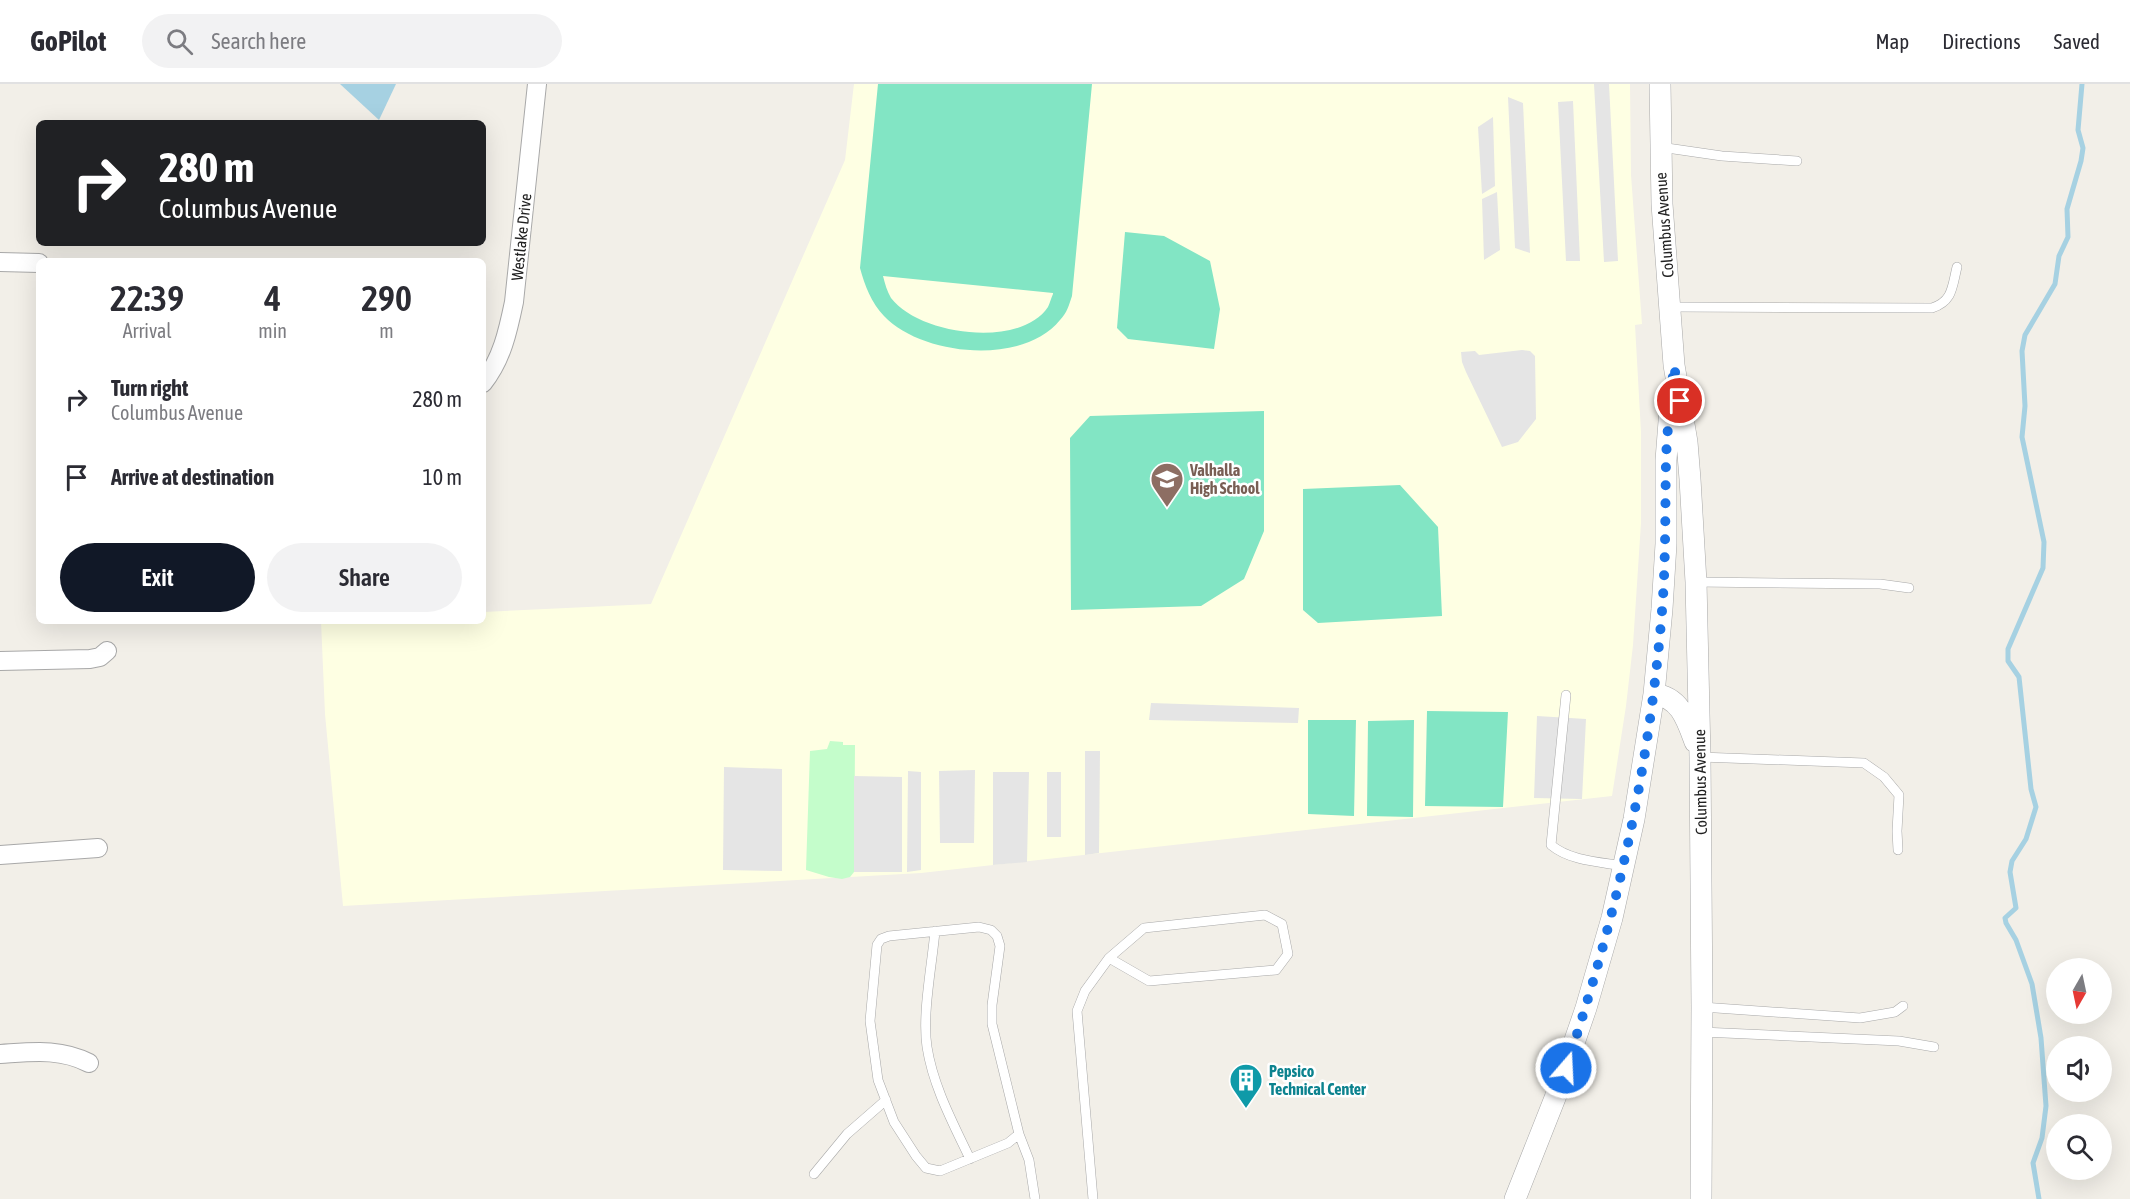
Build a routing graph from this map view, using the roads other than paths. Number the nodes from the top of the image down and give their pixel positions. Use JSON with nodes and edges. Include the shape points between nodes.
{"nodes":[{"id":1,"x":537,"y":84,"type":"edge"},
{"id":2,"x":1660,"y":84,"type":"edge"},
{"id":3,"x":1660,"y":147,"type":"junction"},
{"id":4,"x":1797,"y":160,"type":"dead end"},
{"id":5,"x":0,"y":262,"type":"edge"},
{"id":6,"x":36,"y":263,"type":"edge"},
{"id":7,"x":1957,"y":267,"type":"dead end"},
{"id":8,"x":1670,"y":307,"type":"junction"},
{"id":9,"x":1674,"y":366,"type":"junction"},
{"id":10,"x":486,"y":378,"type":"edge"},
{"id":11,"x":1696,"y":582,"type":"junction"},
{"id":12,"x":1909,"y":588,"type":"dead end"},
{"id":13,"x":107,"y":651,"type":"dead end"},
{"id":14,"x":0,"y":661,"type":"edge"},
{"id":15,"x":1654,"y":694,"type":"junction"},
{"id":16,"x":1566,"y":695,"type":"dead end"},
{"id":17,"x":1700,"y":757,"type":"junction"},
{"id":18,"x":98,"y":848,"type":"dead end"},
{"id":19,"x":1898,"y":850,"type":"dead end"},
{"id":20,"x":0,"y":855,"type":"edge"},
{"id":21,"x":1624,"y":866,"type":"junction"},
{"id":22,"x":935,"y":931,"type":"junction"},
{"id":23,"x":1109,"y":958,"type":"junction"},
{"id":24,"x":1903,"y":1006,"type":"dead end"},
{"id":25,"x":1702,"y":1007,"type":"junction"},
{"id":26,"x":1702,"y":1032,"type":"junction"},
{"id":27,"x":1934,"y":1047,"type":"dead end"},
{"id":28,"x":0,"y":1054,"type":"edge"},
{"id":29,"x":89,"y":1063,"type":"dead end"},
{"id":30,"x":886,"y":1100,"type":"junction"},
{"id":31,"x":1019,"y":1134,"type":"junction"},
{"id":32,"x":970,"y":1159,"type":"junction"},
{"id":33,"x":814,"y":1174,"type":"dead end"},
{"id":34,"x":1035,"y":1199,"type":"edge"},
{"id":35,"x":1093,"y":1199,"type":"edge"},
{"id":36,"x":1515,"y":1199,"type":"edge"},
{"id":37,"x":1701,"y":1199,"type":"edge"}],
"edges":[{"from":1,"to":10,"type":"street","name":"Westlake Drive","via":[[514,302],[500,355]]},
{"from":2,"to":3,"type":"street","name":"Columbus Avenue"},
{"from":3,"to":4,"type":"lane","via":[[1722,156]]},
{"from":3,"to":8,"type":"street","name":"Columbus Avenue"},
{"from":5,"to":6,"type":"street"},
{"from":7,"to":8,"type":"lane","via":[[1951,293],[1944,304],[1932,308]]},
{"from":8,"to":9,"type":"street","name":"Columbus Avenue"},
{"from":9,"to":11,"type":"street","name":"Columbus Avenue","via":[[1689,470]]},
{"from":9,"to":15,"type":"street","name":"Columbus Avenue"},
{"from":11,"to":12,"type":"lane","via":[[1880,584]]},
{"from":11,"to":17,"type":"street","name":"Columbus Avenue"},
{"from":13,"to":14,"type":"street","via":[[90,659]]},
{"from":15,"to":17,"type":"street","via":[[1666,695],[1678,707]]},
{"from":15,"to":21,"type":"street","name":"Columbus Avenue"},
{"from":16,"to":21,"type":"lane","via":[[1551,844],[1559,852],[1574,857]]},
{"from":17,"to":19,"type":"lane","via":[[1864,764],[1884,777],[1899,795]]},
{"from":17,"to":25,"type":"street","name":"Columbus Avenue"},
{"from":18,"to":20,"type":"street"},
{"from":21,"to":36,"type":"street","name":"Columbus Avenue","via":[[1577,1037]]},
{"from":22,"to":30,"type":"lane","via":[[889,936],[877,945],[870,1021],[878,1080]]},
{"from":22,"to":31,"type":"lane","via":[[979,927],[997,936],[1000,946],[992,1024]]},
{"from":22,"to":32,"type":"lane","via":[[927,1046],[938,1087]]},
{"from":23,"to":23,"type":"lane","via":[[1149,981],[1276,970],[1288,954],[1282,924],[1265,915],[1144,928]]},
{"from":23,"to":35,"type":"lane","via":[[1085,991],[1077,1011]]},
{"from":24,"to":25,"type":"lane","via":[[1895,1012],[1860,1018]]},
{"from":25,"to":26,"type":"street","name":"Columbus Avenue"},
{"from":26,"to":27,"type":"lane","via":[[1899,1041]]},
{"from":26,"to":37,"type":"street","name":"Columbus Avenue"},
{"from":28,"to":29,"type":"street","via":[[49,1051]]},
{"from":30,"to":32,"type":"lane","via":[[894,1122],[926,1168],[940,1171]]},
{"from":30,"to":33,"type":"lane","via":[[847,1134]]},
{"from":31,"to":32,"type":"lane","via":[[1008,1143]]},
{"from":31,"to":34,"type":"lane","via":[[1029,1160]]}]}
